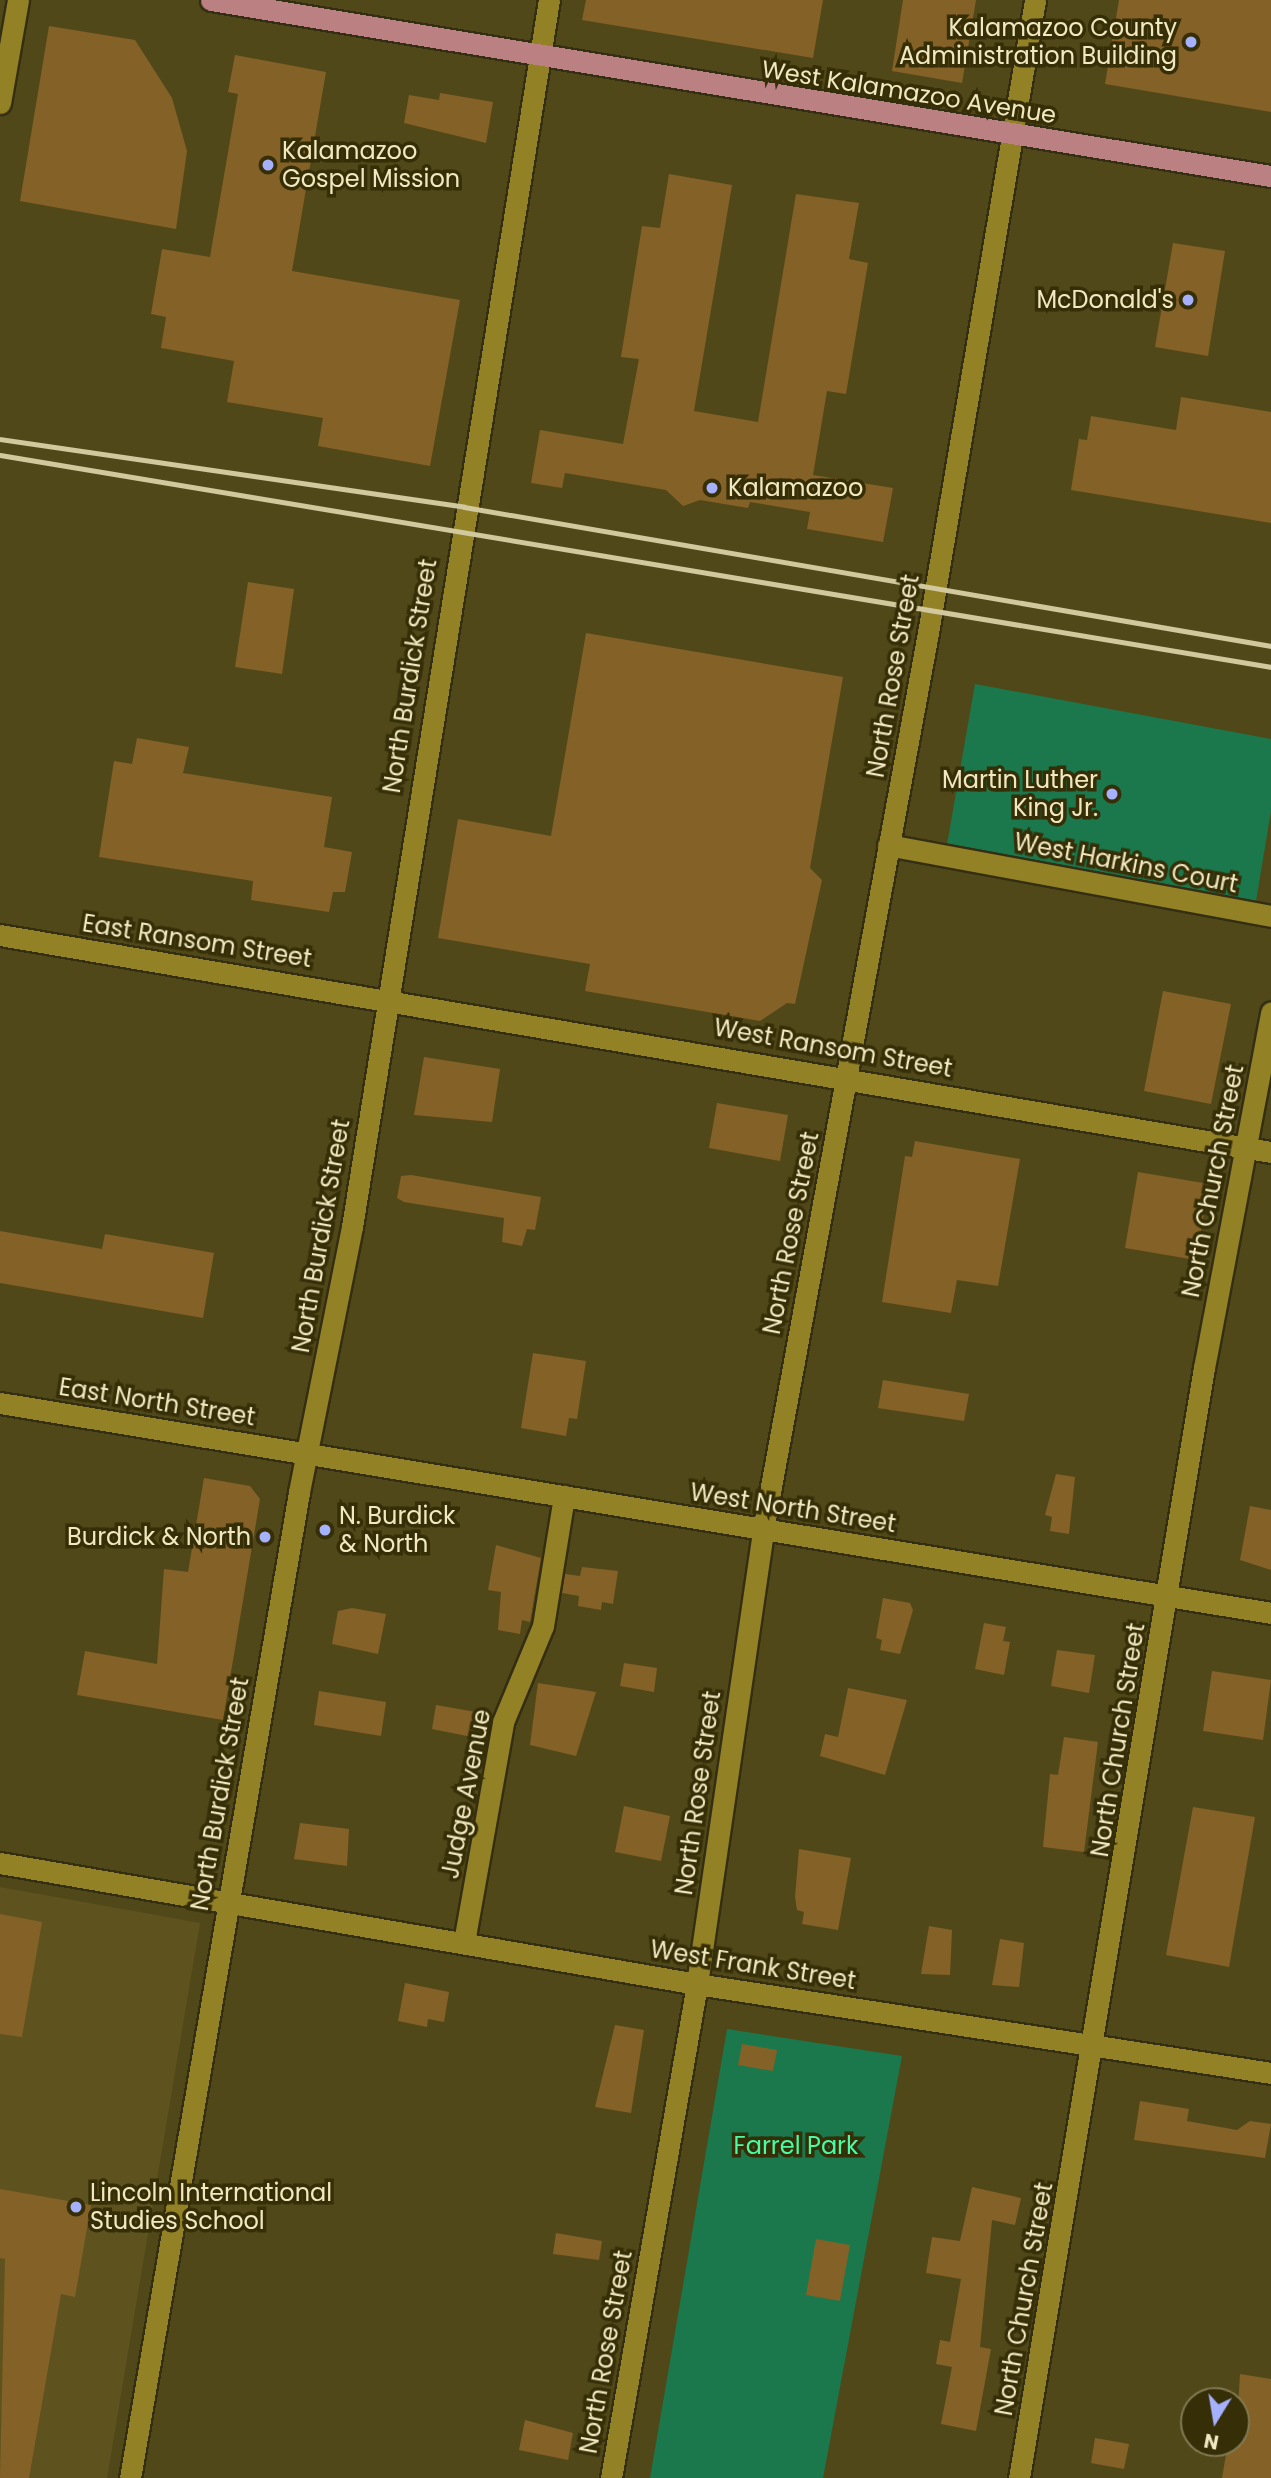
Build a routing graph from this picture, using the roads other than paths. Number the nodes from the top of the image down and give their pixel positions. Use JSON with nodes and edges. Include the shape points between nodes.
{"nodes":[{"id":1,"x":18,"y":0,"type":"edge"},
{"id":2,"x":211,"y":0,"type":"edge"},
{"id":3,"x":549,"y":0,"type":"edge"},
{"id":4,"x":1035,"y":0,"type":"edge"},
{"id":5,"x":539,"y":58,"type":"junction"},
{"id":6,"x":0,"y":103,"type":"edge"},
{"id":7,"x":1011,"y":135,"type":"junction"},
{"id":8,"x":1271,"y":176,"type":"edge"},
{"id":9,"x":888,"y":845,"type":"junction"},
{"id":10,"x":1271,"y":916,"type":"edge"},
{"id":11,"x":0,"y":935,"type":"edge"},
{"id":12,"x":386,"y":998,"type":"junction"},
{"id":13,"x":1271,"y":1012,"type":"edge"},
{"id":14,"x":846,"y":1076,"type":"junction"},
{"id":15,"x":1249,"y":1147,"type":"junction"},
{"id":16,"x":1271,"y":1152,"type":"edge"},
{"id":17,"x":0,"y":1403,"type":"edge"},
{"id":18,"x":306,"y":1454,"type":"junction"},
{"id":19,"x":564,"y":1496,"type":"junction"},
{"id":20,"x":763,"y":1530,"type":"junction"},
{"id":21,"x":1168,"y":1596,"type":"junction"},
{"id":22,"x":1271,"y":1613,"type":"edge"},
{"id":23,"x":0,"y":1863,"type":"edge"},
{"id":24,"x":228,"y":1902,"type":"junction"},
{"id":25,"x":464,"y":1942,"type":"junction"},
{"id":26,"x":697,"y":1984,"type":"junction"},
{"id":27,"x":1096,"y":2047,"type":"junction"},
{"id":28,"x":1271,"y":2073,"type":"edge"},
{"id":29,"x":130,"y":2478,"type":"edge"},
{"id":30,"x":611,"y":2478,"type":"edge"},
{"id":31,"x":1019,"y":2478,"type":"edge"}],
"edges":[{"from":1,"to":6,"type":"street"},
{"from":2,"to":5,"type":"main road","name":"West Kalamazoo Avenue"},
{"from":3,"to":5,"type":"street","name":"North Burdick Street"},
{"from":4,"to":7,"type":"street","name":"North Rose Street"},
{"from":5,"to":7,"type":"main road","name":"West Kalamazoo Avenue"},
{"from":5,"to":12,"type":"street","name":"North Burdick Street"},
{"from":7,"to":8,"type":"main road","name":"West Kalamazoo Avenue"},
{"from":7,"to":9,"type":"street","name":"North Rose Street"},
{"from":9,"to":10,"type":"street","name":"West Harkins Court"},
{"from":9,"to":14,"type":"street","name":"North Rose Street"},
{"from":11,"to":12,"type":"street","name":"East Ransom Street"},
{"from":12,"to":14,"type":"street","name":"West Ransom Street"},
{"from":12,"to":18,"type":"street","name":"North Burdick Street","via":[[352,1227]]},
{"from":13,"to":15,"type":"street","name":"North Church Street"},
{"from":14,"to":15,"type":"street","name":"West Ransom Street"},
{"from":14,"to":20,"type":"street","name":"North Rose Street"},
{"from":15,"to":16,"type":"street","name":"West Ransom Street"},
{"from":15,"to":21,"type":"street","name":"North Church Street","via":[[1204,1368]]},
{"from":17,"to":18,"type":"street","name":"East North Street"},
{"from":18,"to":19,"type":"street","name":"West North Street"},
{"from":18,"to":24,"type":"street","name":"North Burdick Street"},
{"from":19,"to":20,"type":"street","name":"West North Street"},
{"from":19,"to":25,"type":"street","name":"Judge Avenue","via":[[542,1626],[503,1722]]},
{"from":20,"to":21,"type":"street","name":"West North Street"},
{"from":20,"to":26,"type":"street","name":"North Rose Street"},
{"from":21,"to":22,"type":"street","name":"West North Street"},
{"from":21,"to":27,"type":"street","name":"North Church Street"},
{"from":23,"to":24,"type":"street","name":"West Frank Street"},
{"from":24,"to":25,"type":"street","name":"West Frank Street"},
{"from":24,"to":29,"type":"street","name":"North Burdick Street"},
{"from":25,"to":26,"type":"street","name":"West Frank Street"},
{"from":26,"to":27,"type":"street","name":"West Frank Street"},
{"from":26,"to":30,"type":"street","name":"North Rose Street"},
{"from":27,"to":28,"type":"street","name":"West Frank Street"},
{"from":27,"to":31,"type":"street","name":"North Church Street"}]}
